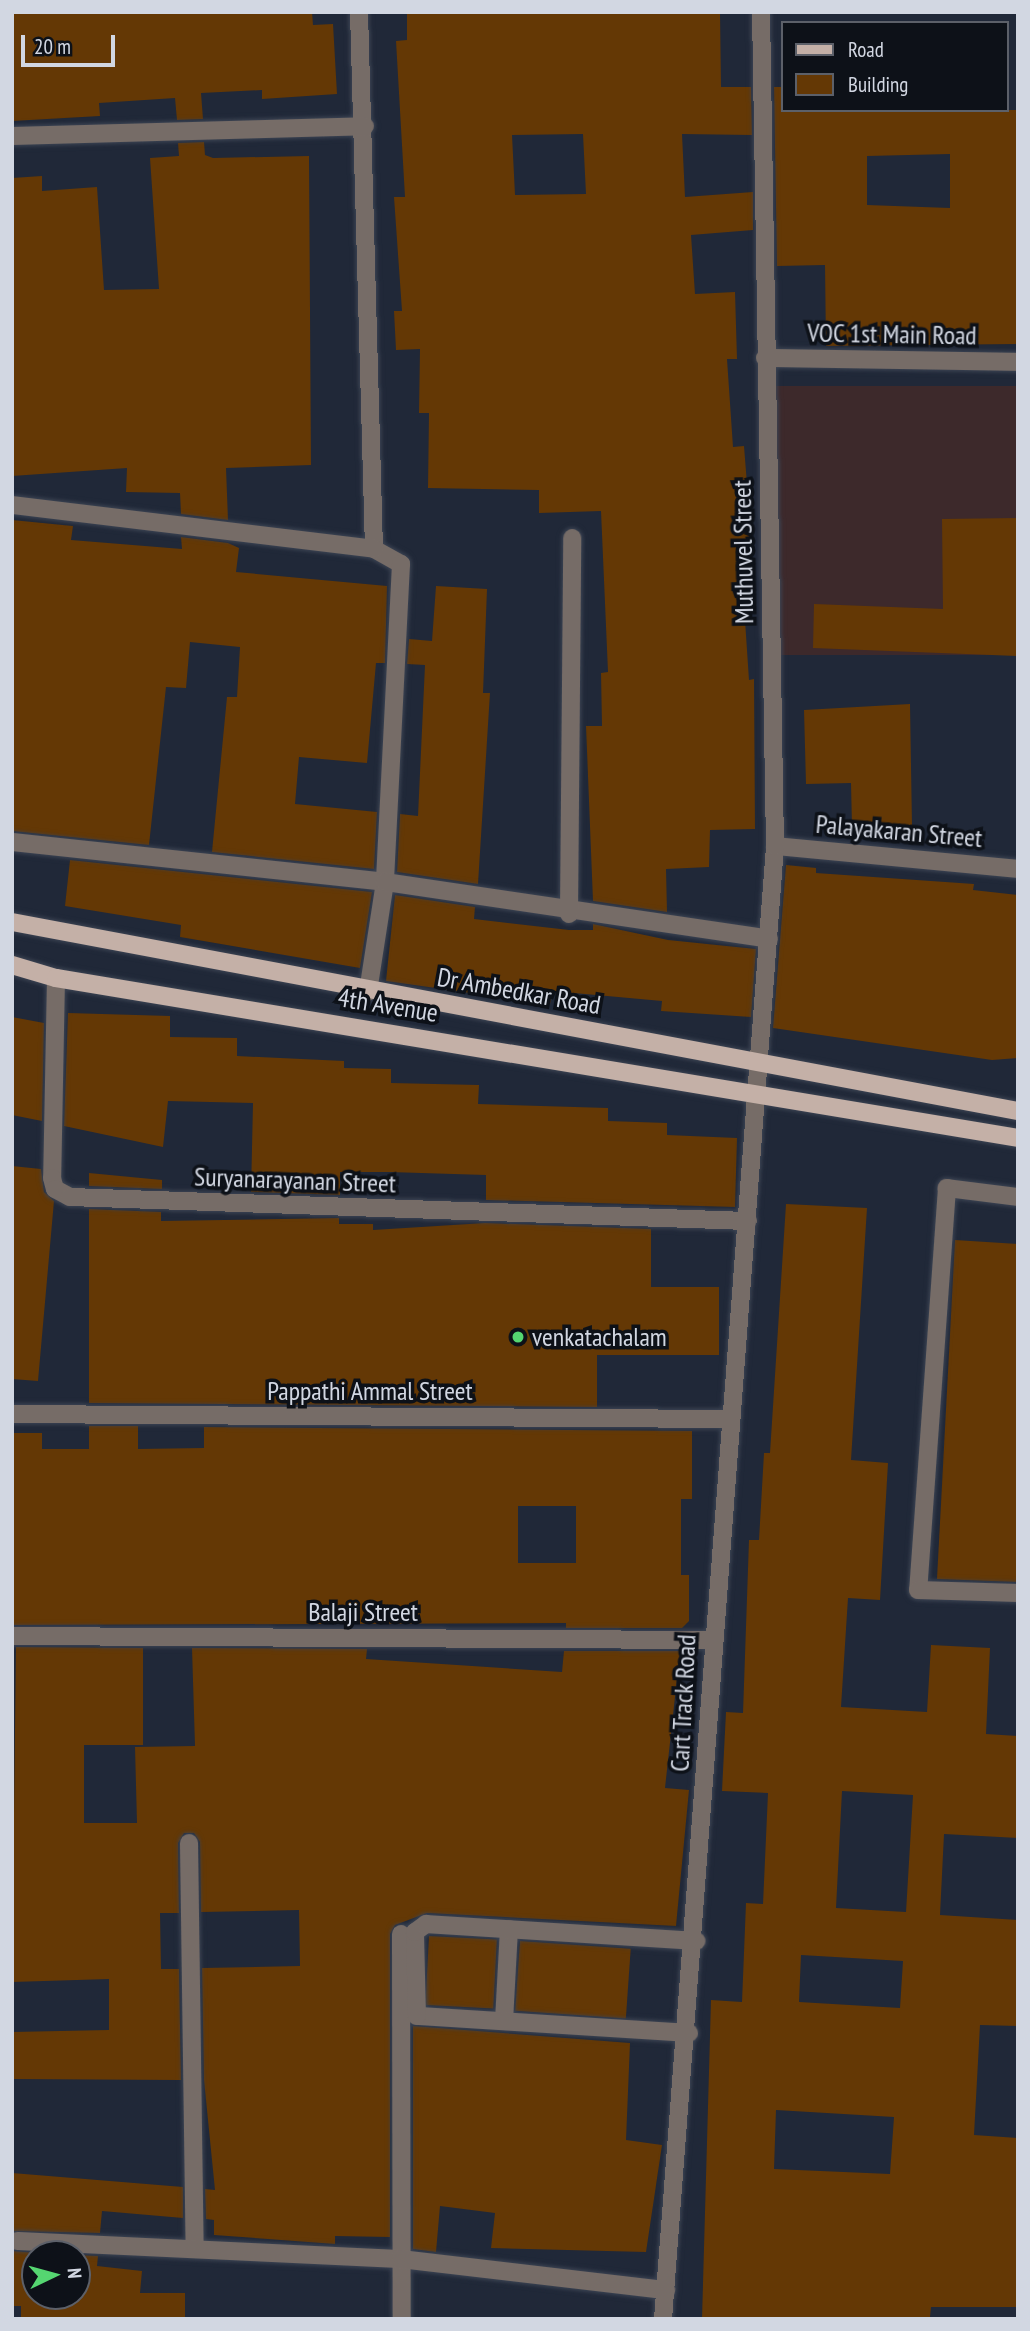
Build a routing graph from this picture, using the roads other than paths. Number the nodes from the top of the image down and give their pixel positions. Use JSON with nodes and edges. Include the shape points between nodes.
{"nodes":[{"id":1,"x":359,"y":12,"type":"edge"},
{"id":2,"x":761,"y":12,"type":"edge"},
{"id":3,"x":365,"y":126,"type":"junction"},
{"id":4,"x":12,"y":136,"type":"edge"},
{"id":5,"x":765,"y":358,"type":"junction"},
{"id":6,"x":1018,"y":362,"type":"edge"},
{"id":7,"x":12,"y":505,"type":"edge"},
{"id":8,"x":572,"y":538,"type":"dead end"},
{"id":9,"x":374,"y":548,"type":"junction"},
{"id":10,"x":12,"y":842,"type":"edge"},
{"id":11,"x":775,"y":846,"type":"junction"},
{"id":12,"x":1018,"y":869,"type":"edge"},
{"id":13,"x":386,"y":882,"type":"junction"},
{"id":14,"x":569,"y":914,"type":"junction"},
{"id":15,"x":12,"y":922,"type":"edge"},
{"id":16,"x":769,"y":939,"type":"junction"},
{"id":17,"x":12,"y":965,"type":"edge"},
{"id":18,"x":56,"y":978,"type":"junction"},
{"id":19,"x":368,"y":992,"type":"junction"},
{"id":20,"x":755,"y":1057,"type":"junction"},
{"id":21,"x":758,"y":1090,"type":"junction"},
{"id":22,"x":1018,"y":1111,"type":"edge"},
{"id":23,"x":1018,"y":1138,"type":"edge"},
{"id":24,"x":1018,"y":1197,"type":"edge"},
{"id":25,"x":748,"y":1221,"type":"junction"},
{"id":26,"x":12,"y":1414,"type":"edge"},
{"id":27,"x":728,"y":1419,"type":"junction"},
{"id":28,"x":1018,"y":1593,"type":"edge"},
{"id":29,"x":12,"y":1636,"type":"edge"},
{"id":30,"x":713,"y":1640,"type":"junction"},
{"id":31,"x":189,"y":1843,"type":"dead end"},
{"id":32,"x":509,"y":1929,"type":"junction"},
{"id":33,"x":401,"y":1934,"type":"dead end"},
{"id":34,"x":696,"y":1941,"type":"junction"},
{"id":35,"x":504,"y":2021,"type":"junction"},
{"id":36,"x":689,"y":2033,"type":"junction"},
{"id":37,"x":17,"y":2241,"type":"dead end"},
{"id":38,"x":195,"y":2249,"type":"junction"},
{"id":39,"x":401,"y":2259,"type":"junction"},
{"id":40,"x":666,"y":2290,"type":"junction"},
{"id":41,"x":402,"y":2319,"type":"edge"},
{"id":42,"x":663,"y":2319,"type":"edge"}],
"edges":[{"from":1,"to":3,"type":"street"},
{"from":2,"to":5,"type":"street","name":"Muthuvel Street"},
{"from":3,"to":4,"type":"street"},
{"from":3,"to":9,"type":"street"},
{"from":5,"to":6,"type":"street","name":"VOC 1st Main Road"},
{"from":5,"to":11,"type":"street","name":"Muthuvel Street"},
{"from":7,"to":9,"type":"street"},
{"from":8,"to":14,"type":"street"},
{"from":9,"to":13,"type":"street","via":[[401,565]]},
{"from":10,"to":13,"type":"street"},
{"from":11,"to":12,"type":"street","name":"Palayakaran Street"},
{"from":11,"to":16,"type":"street","name":"Muthuvel Street"},
{"from":13,"to":14,"type":"street"},
{"from":13,"to":19,"type":"street"},
{"from":14,"to":16,"type":"street"},
{"from":15,"to":19,"type":"main road","name":"Dr Ambedkar Road"},
{"from":16,"to":20,"type":"street","name":"Muthuvel Street"},
{"from":17,"to":18,"type":"main road","name":"4th Avenue"},
{"from":18,"to":21,"type":"main road","name":"4th Avenue"},
{"from":18,"to":25,"type":"street","name":"Suryanarayanan Street","via":[[52,1178],[70,1197]]},
{"from":19,"to":20,"type":"main road","name":"Dr Ambedkar Road"},
{"from":20,"to":21,"type":"street","name":"Muthuvel Street"},
{"from":20,"to":22,"type":"main road","name":"Dr Ambedkar Road"},
{"from":21,"to":23,"type":"main road"},
{"from":21,"to":25,"type":"street","name":"Cart Track Road"},
{"from":24,"to":28,"type":"street","via":[[947,1188],[918,1590]]},
{"from":25,"to":27,"type":"street","name":"Cart Track Road"},
{"from":26,"to":27,"type":"street","name":"Pappathi Ammal Street"},
{"from":27,"to":30,"type":"street","name":"Cart Track Road"},
{"from":29,"to":30,"type":"street","name":"Balaji Street"},
{"from":30,"to":34,"type":"street","name":"Cart Track Road"},
{"from":31,"to":38,"type":"street"},
{"from":32,"to":34,"type":"street"},
{"from":32,"to":35,"type":"street"},
{"from":32,"to":35,"type":"street","via":[[426,1924],[415,1932],[414,2013]]},
{"from":33,"to":39,"type":"street"},
{"from":34,"to":36,"type":"street","name":"Cart Track Road"},
{"from":35,"to":36,"type":"street"},
{"from":36,"to":40,"type":"street","name":"Cart Track Road"},
{"from":37,"to":38,"type":"street"},
{"from":38,"to":39,"type":"street"},
{"from":39,"to":40,"type":"street"},
{"from":39,"to":41,"type":"street"},
{"from":40,"to":42,"type":"street","name":"Cart Track Road"}]}
